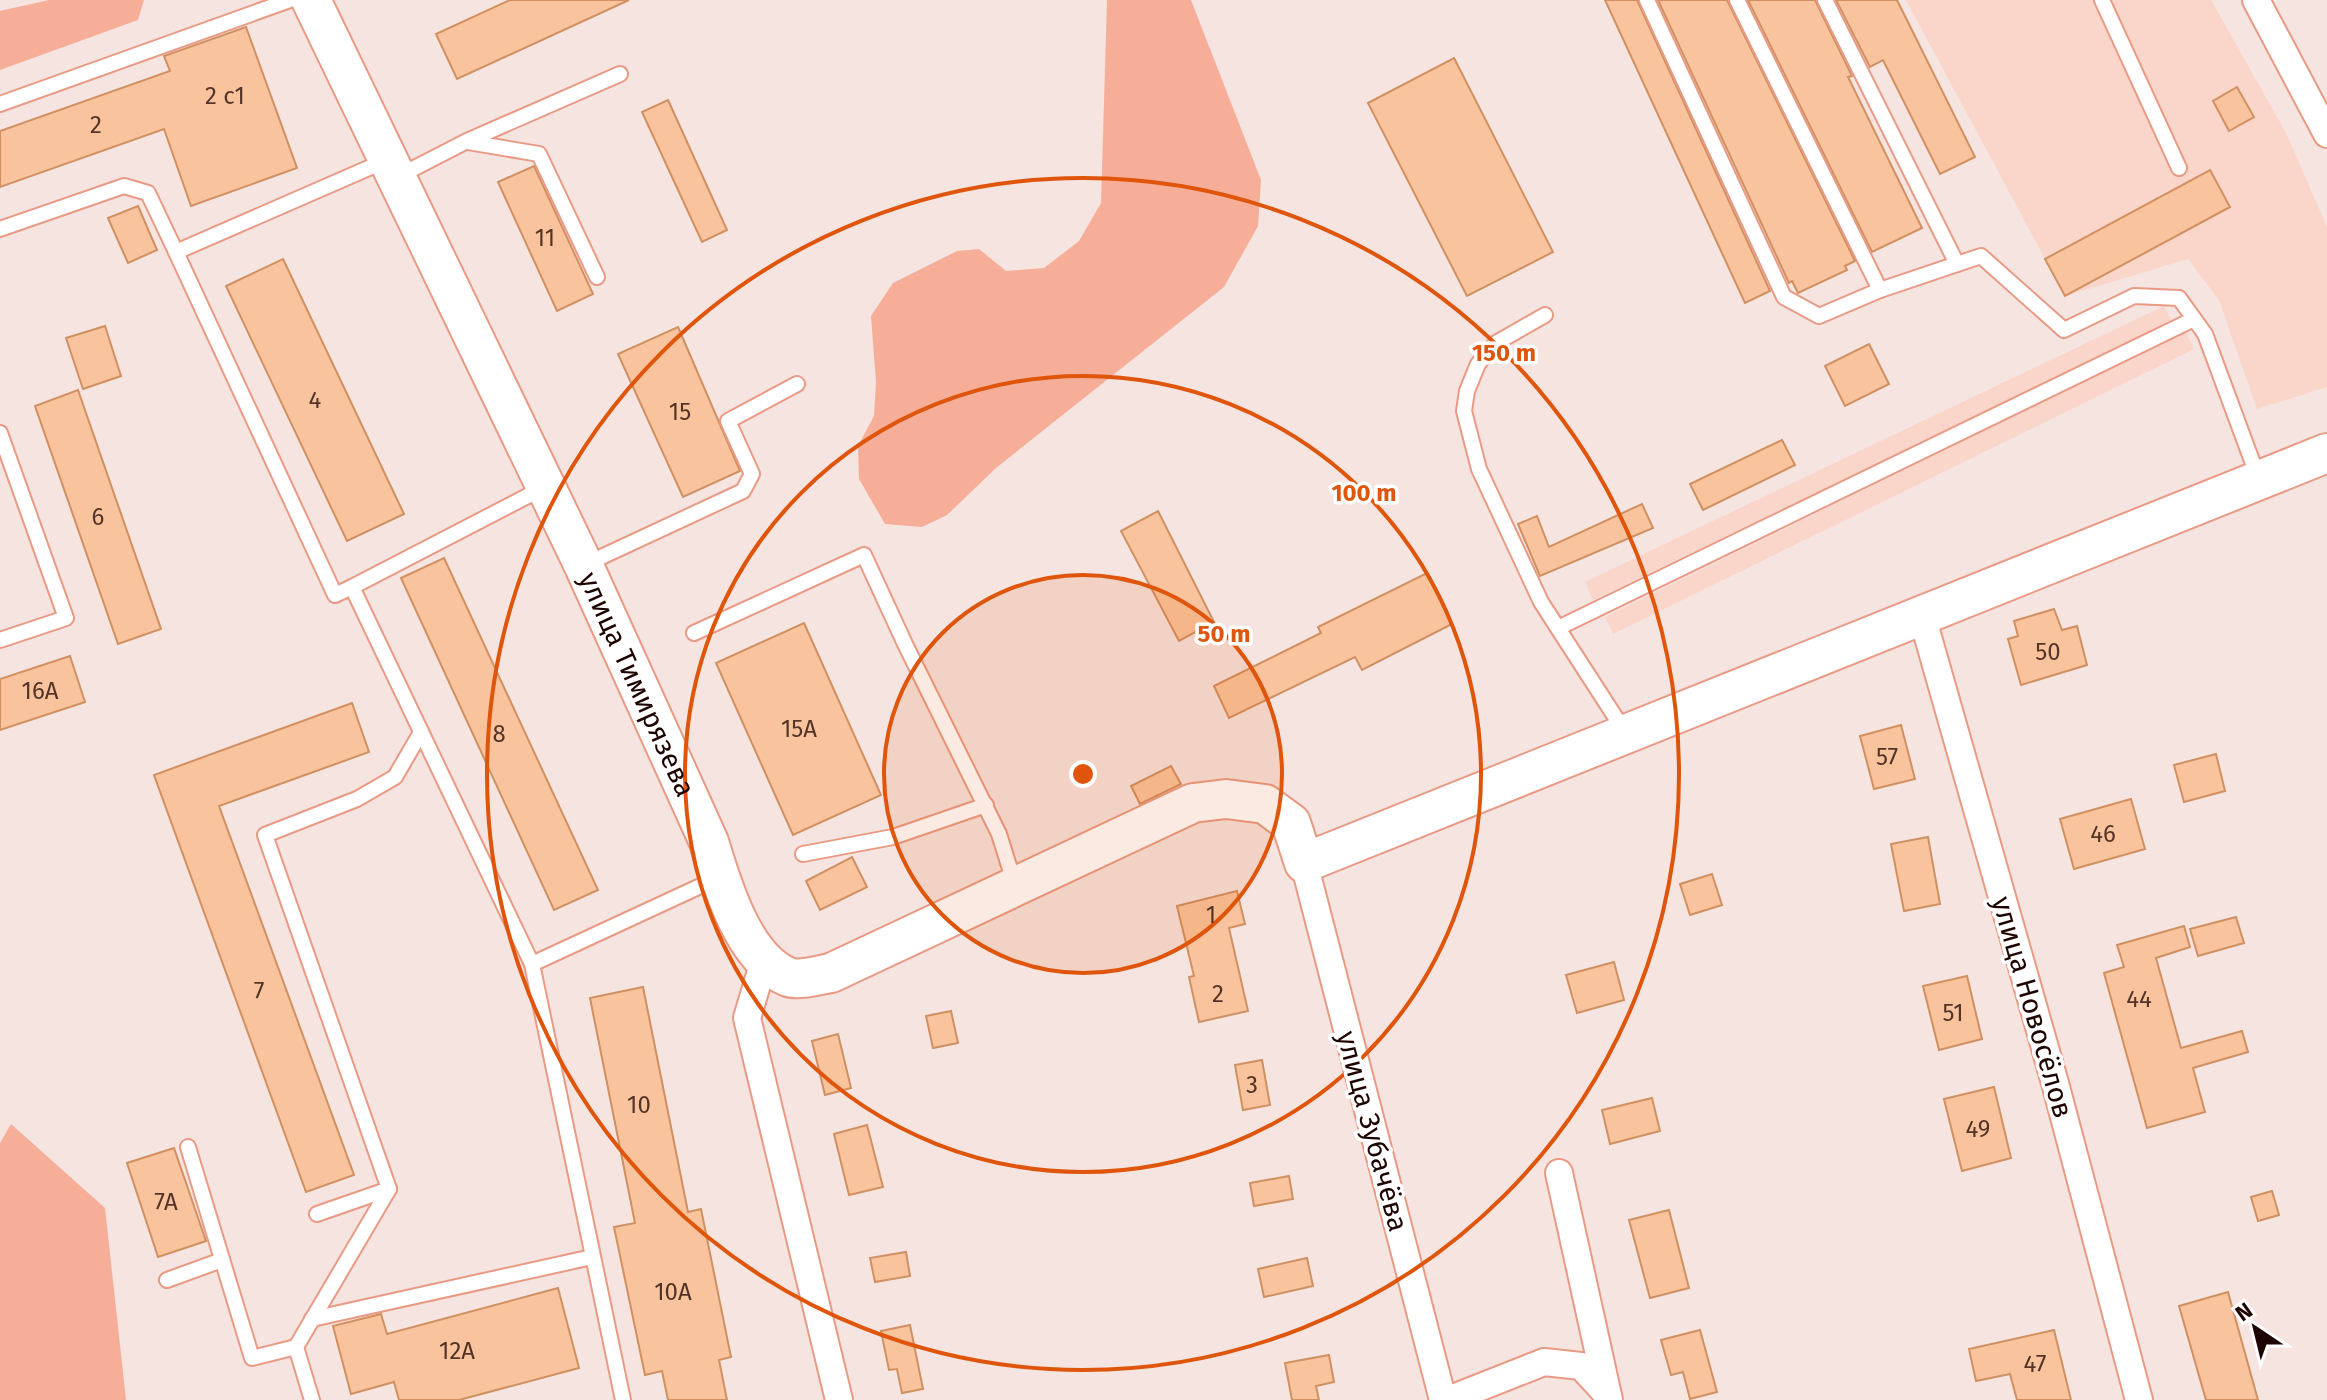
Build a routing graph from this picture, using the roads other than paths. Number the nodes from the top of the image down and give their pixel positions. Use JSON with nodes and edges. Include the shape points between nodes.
{"nodes":[{"id":1,"x":290,"y":0,"type":"edge"},
{"id":2,"x":311,"y":0,"type":"edge"},
{"id":3,"x":1647,"y":0,"type":"edge"},
{"id":4,"x":1737,"y":0,"type":"edge"},
{"id":5,"x":1825,"y":0,"type":"edge"},
{"id":6,"x":2102,"y":0,"type":"edge"},
{"id":7,"x":2256,"y":0,"type":"edge"},
{"id":8,"x":620,"y":74,"type":"dead end"},
{"id":9,"x":0,"y":104,"type":"edge"},
{"id":10,"x":2327,"y":134,"type":"edge"},
{"id":11,"x":467,"y":141,"type":"junction"},
{"id":12,"x":2179,"y":168,"type":"dead end"},
{"id":13,"x":392,"y":169,"type":"junction"},
{"id":14,"x":0,"y":229,"type":"edge"},
{"id":15,"x":176,"y":252,"type":"junction"},
{"id":16,"x":1957,"y":264,"type":"junction"},
{"id":17,"x":597,"y":277,"type":"dead end"},
{"id":18,"x":1880,"y":290,"type":"junction"},
{"id":19,"x":1545,"y":315,"type":"dead end"},
{"id":20,"x":2194,"y":319,"type":"junction"},
{"id":21,"x":797,"y":384,"type":"dead end"},
{"id":22,"x":0,"y":433,"type":"edge"},
{"id":23,"x":2327,"y":453,"type":"edge"},
{"id":24,"x":2260,"y":481,"type":"junction"},
{"id":25,"x":546,"y":487,"type":"junction"},
{"id":26,"x":584,"y":566,"type":"junction"},
{"id":27,"x":352,"y":587,"type":"junction"},
{"id":28,"x":1922,"y":616,"type":"junction"},
{"id":29,"x":1558,"y":628,"type":"junction"},
{"id":30,"x":694,"y":633,"type":"dead end"},
{"id":31,"x":0,"y":640,"type":"edge"},
{"id":32,"x":1625,"y":732,"type":"junction"},
{"id":33,"x":420,"y":734,"type":"junction"},
{"id":34,"x":986,"y":805,"type":"junction"},
{"id":35,"x":803,"y":854,"type":"dead end"},
{"id":36,"x":1304,"y":863,"type":"junction"},
{"id":37,"x":720,"y":877,"type":"junction"},
{"id":38,"x":1015,"y":885,"type":"junction"},
{"id":39,"x":764,"y":961,"type":"junction"},
{"id":40,"x":532,"y":964,"type":"junction"},
{"id":41,"x":188,"y":1147,"type":"dead end"},
{"id":42,"x":1559,"y":1173,"type":"dead end"},
{"id":43,"x":389,"y":1189,"type":"junction"},
{"id":44,"x":317,"y":1214,"type":"dead end"},
{"id":45,"x":592,"y":1257,"type":"junction"},
{"id":46,"x":222,"y":1260,"type":"junction"},
{"id":47,"x":167,"y":1280,"type":"dead end"},
{"id":48,"x":312,"y":1319,"type":"junction"},
{"id":49,"x":296,"y":1347,"type":"junction"},
{"id":50,"x":1608,"y":1397,"type":"edge"},
{"id":51,"x":312,"y":1400,"type":"edge"},
{"id":52,"x":623,"y":1400,"type":"edge"},
{"id":53,"x":839,"y":1400,"type":"edge"},
{"id":54,"x":1445,"y":1400,"type":"edge"},
{"id":55,"x":2139,"y":1400,"type":"edge"}],
"edges":[{"from":1,"to":9,"type":"lane"},
{"from":2,"to":13,"type":"street","name":"улица Тимирязева"},
{"from":3,"to":18,"type":"lane","via":[[1784,297],[1819,316]]},
{"from":4,"to":18,"type":"lane"},
{"from":5,"to":16,"type":"lane"},
{"from":6,"to":12,"type":"lane"},
{"from":7,"to":10,"type":"street"},
{"from":8,"to":11,"type":"lane"},
{"from":11,"to":13,"type":"lane"},
{"from":11,"to":17,"type":"lane","via":[[539,154]]},
{"from":13,"to":15,"type":"lane"},
{"from":13,"to":25,"type":"street","name":"улица Тимирязева"},
{"from":14,"to":15,"type":"lane","via":[[124,186],[148,193]]},
{"from":15,"to":27,"type":"lane","via":[[335,595]]},
{"from":16,"to":18,"type":"lane"},
{"from":16,"to":20,"type":"lane","via":[[1981,256],[2064,330],[2134,296],[2179,298]]},
{"from":19,"to":29,"type":"lane","via":[[1496,343],[1478,364],[1464,411],[1479,469]]},
{"from":20,"to":24,"type":"lane","via":[[2205,334]]},
{"from":20,"to":29,"type":"lane"},
{"from":21,"to":26,"type":"lane","via":[[728,421],[752,474],[743,491]]},
{"from":22,"to":31,"type":"lane","via":[[66,618]]},
{"from":23,"to":24,"type":"street"},
{"from":24,"to":28,"type":"street"},
{"from":25,"to":26,"type":"street","name":"улица Тимирязева"},
{"from":25,"to":27,"type":"lane"},
{"from":26,"to":37,"type":"street","name":"улица Тимирязева"},
{"from":27,"to":33,"type":"lane"},
{"from":28,"to":32,"type":"street"},
{"from":28,"to":55,"type":"street","name":"улица Новосёлов"},
{"from":29,"to":32,"type":"lane"},
{"from":30,"to":34,"type":"lane","via":[[864,555]]},
{"from":32,"to":36,"type":"street"},
{"from":33,"to":40,"type":"lane"},
{"from":33,"to":43,"type":"lane","via":[[395,777],[357,799],[265,835]]},
{"from":34,"to":35,"type":"lane","via":[[893,837]]},
{"from":34,"to":38,"type":"lane"},
{"from":36,"to":38,"type":"street","via":[[1291,823],[1265,804],[1226,799],[1193,803]]},
{"from":36,"to":54,"type":"street","name":"улица Зубачёва"},
{"from":37,"to":39,"type":"street","name":"улица Тимирязева","via":[[751,945]]},
{"from":37,"to":40,"type":"lane"},
{"from":38,"to":39,"type":"street","via":[[831,973],[791,978]]},
{"from":39,"to":53,"type":"street","via":[[747,1018]]},
{"from":40,"to":45,"type":"lane"},
{"from":41,"to":46,"type":"lane"},
{"from":42,"to":50,"type":"street"},
{"from":43,"to":44,"type":"lane"},
{"from":43,"to":48,"type":"lane"},
{"from":45,"to":48,"type":"lane"},
{"from":45,"to":52,"type":"lane"},
{"from":46,"to":47,"type":"lane"},
{"from":46,"to":49,"type":"lane","via":[[252,1358]]},
{"from":48,"to":49,"type":"lane"},
{"from":49,"to":51,"type":"lane"},
{"from":50,"to":54,"type":"street","via":[[1581,1366],[1544,1362]]}]}
